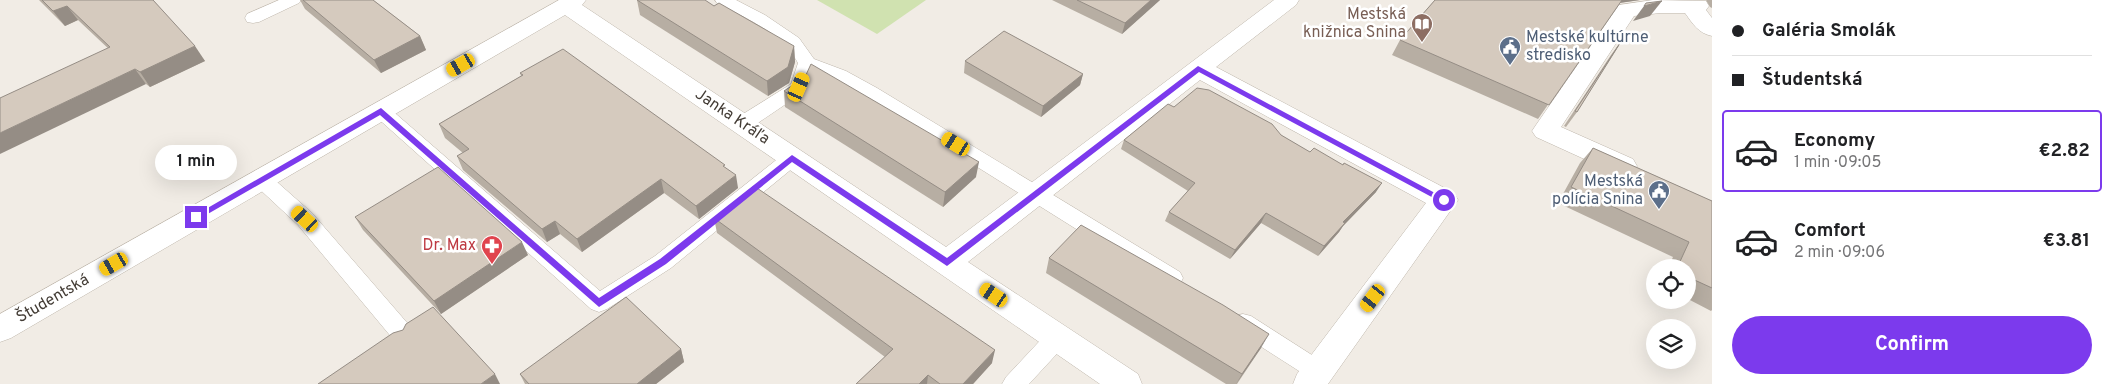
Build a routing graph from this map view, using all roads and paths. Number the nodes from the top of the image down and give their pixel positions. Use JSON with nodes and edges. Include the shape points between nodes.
{"nodes":[{"id":1,"x":293,"y":0,"type":"edge"},
{"id":2,"x":723,"y":0,"type":"edge"},
{"id":3,"x":1288,"y":0,"type":"edge"},
{"id":4,"x":571,"y":2,"type":"edge"},
{"id":5,"x":253,"y":18,"type":"dead end"},
{"id":6,"x":1712,"y":29,"type":"edge"},
{"id":7,"x":807,"y":63,"type":"junction"},
{"id":8,"x":1198,"y":68,"type":"junction"},
{"id":9,"x":381,"y":111,"type":"junction"},
{"id":10,"x":742,"y":124,"type":"junction"},
{"id":11,"x":792,"y":158,"type":"junction"},
{"id":12,"x":1650,"y":178,"type":"edge"},
{"id":13,"x":261,"y":179,"type":"junction"},
{"id":14,"x":1036,"y":192,"type":"junction"},
{"id":15,"x":947,"y":262,"type":"junction"},
{"id":16,"x":1193,"y":291,"type":"edge"},
{"id":17,"x":1226,"y":312,"type":"edge"},
{"id":18,"x":0,"y":329,"type":"edge"},
{"id":19,"x":401,"y":332,"type":"edge"},
{"id":20,"x":1057,"y":338,"type":"junction"},
{"id":21,"x":1313,"y":378,"type":"edge"},
{"id":22,"x":1014,"y":384,"type":"edge"},
{"id":23,"x":1126,"y":384,"type":"edge"}],
"edges":[{"from":1,"to":5,"type":"lane"},
{"from":2,"to":7,"type":"lane","via":[[786,35],[802,52]]},
{"from":3,"to":8,"type":"street"},
{"from":4,"to":9,"type":"street","name":"Študentská"},
{"from":4,"to":10,"type":"street","name":"Janka Kráľa"},
{"from":6,"to":12,"type":"street","via":[[1704,23],[1697,9],[1660,6],[1627,10],[1545,131]]},
{"from":7,"to":10,"type":"lane","via":[[799,87]]},
{"from":7,"to":14,"type":"lane","via":[[836,74]]},
{"from":8,"to":14,"type":"street"},
{"from":8,"to":21,"type":"street","via":[[1444,200]]},
{"from":9,"to":11,"type":"lane","via":[[599,303],[663,262]]},
{"from":9,"to":13,"type":"street","name":"Študentská"},
{"from":10,"to":11,"type":"street","name":"Janka Kráľa"},
{"from":11,"to":15,"type":"street","name":"Janka Kráľa"},
{"from":13,"to":18,"type":"street","name":"Študentská"},
{"from":13,"to":19,"type":"lane","via":[[305,219]]},
{"from":14,"to":15,"type":"street"},
{"from":14,"to":16,"type":"lane"},
{"from":15,"to":20,"type":"street","name":"Janka Kráľa"},
{"from":17,"to":21,"type":"lane"},
{"from":20,"to":22,"type":"lane"},
{"from":20,"to":23,"type":"street","name":"Janka Kráľa"}]}
